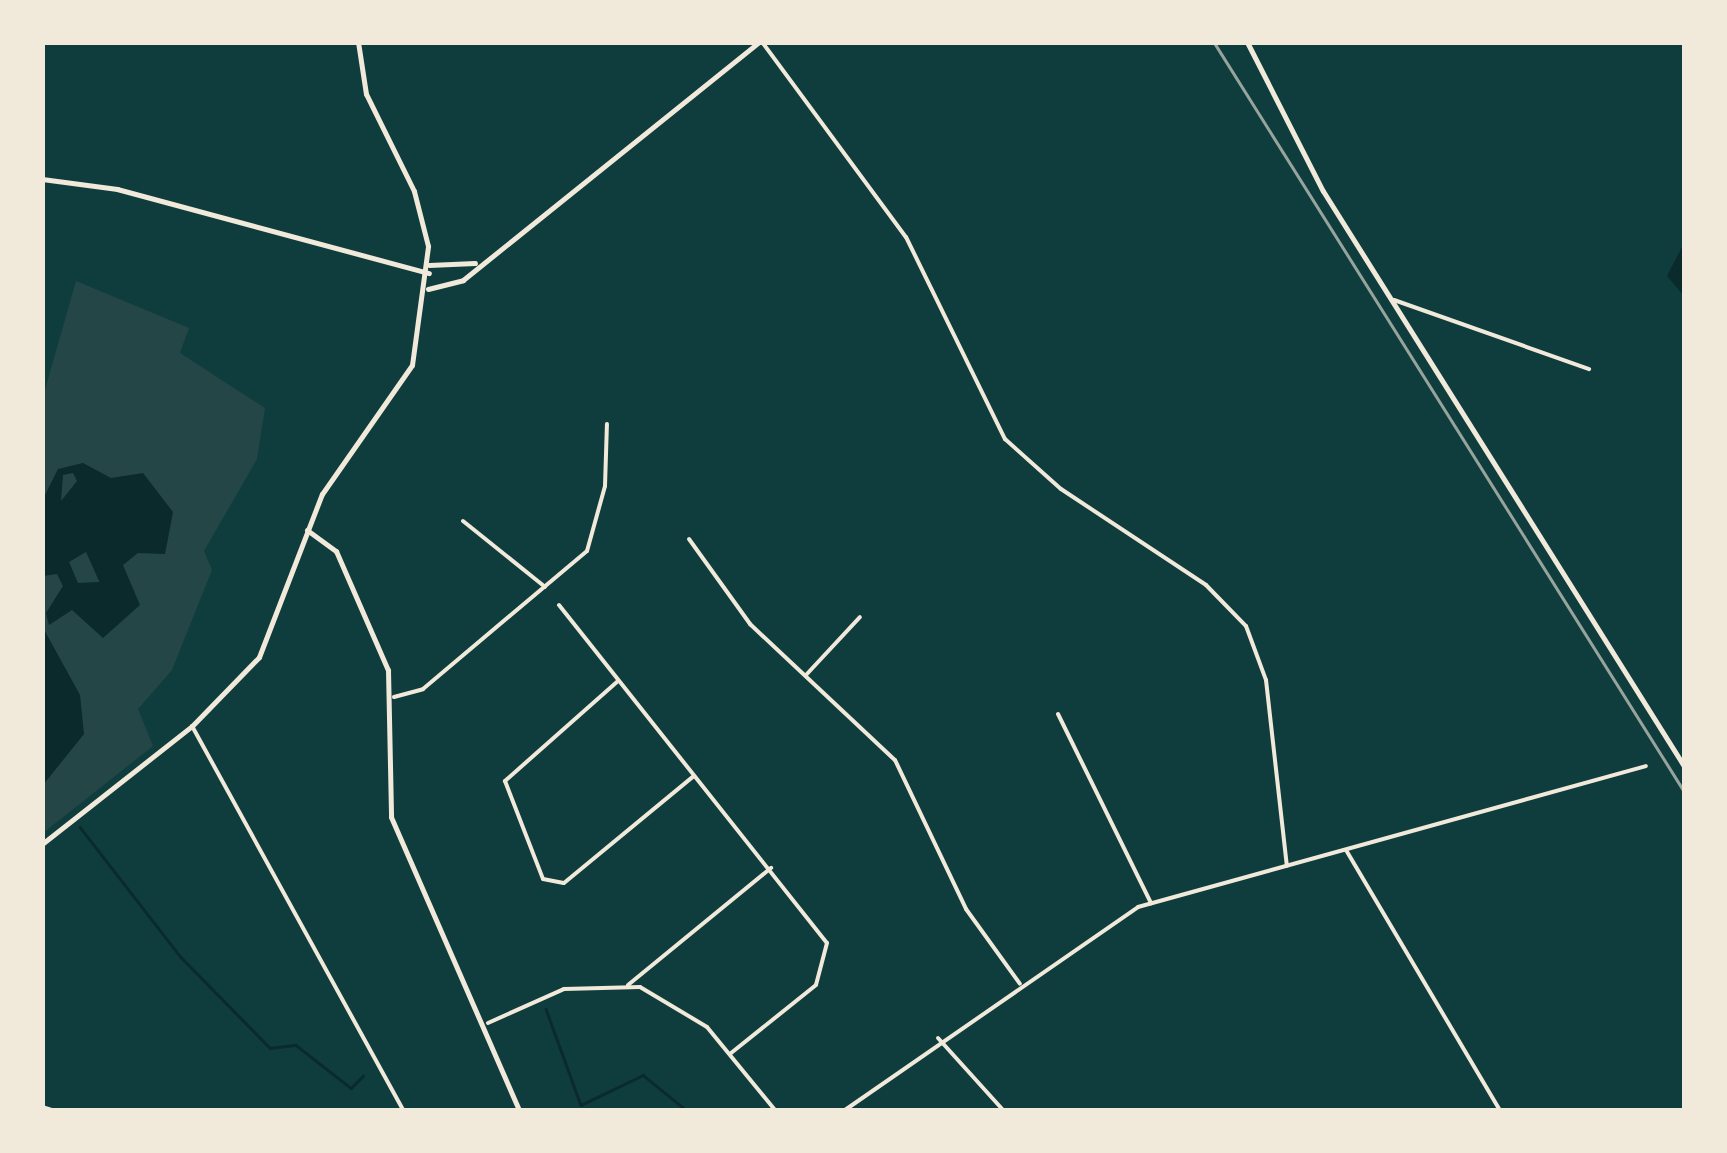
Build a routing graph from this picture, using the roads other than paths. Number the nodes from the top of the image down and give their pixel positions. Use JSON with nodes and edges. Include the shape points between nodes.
{"nodes":[{"id":1,"x":261,"y":42,"type":"edge"},
{"id":2,"x":292,"y":42,"type":"edge"},
{"id":3,"x":358,"y":42,"type":"edge"},
{"id":4,"x":760,"y":42,"type":"edge"},
{"id":5,"x":1247,"y":42,"type":"edge"},
{"id":6,"x":42,"y":179,"type":"edge"},
{"id":7,"x":478,"y":262,"type":"junction"},
{"id":8,"x":430,"y":265,"type":"junction"},
{"id":9,"x":429,"y":273,"type":"junction"},
{"id":10,"x":428,"y":289,"type":"junction"},
{"id":11,"x":1394,"y":300,"type":"junction"},
{"id":12,"x":1590,"y":369,"type":"dead end"},
{"id":13,"x":607,"y":424,"type":"dead end"},
{"id":14,"x":463,"y":521,"type":"dead end"},
{"id":15,"x":306,"y":530,"type":"junction"},
{"id":16,"x":689,"y":539,"type":"dead end"},
{"id":17,"x":545,"y":588,"type":"junction"},
{"id":18,"x":559,"y":605,"type":"dead end"},
{"id":19,"x":860,"y":617,"type":"dead end"},
{"id":20,"x":806,"y":675,"type":"junction"},
{"id":21,"x":618,"y":681,"type":"junction"},
{"id":22,"x":394,"y":697,"type":"junction"},
{"id":23,"x":1058,"y":714,"type":"dead end"},
{"id":24,"x":192,"y":726,"type":"junction"},
{"id":25,"x":1646,"y":766,"type":"dead end"},
{"id":26,"x":1684,"y":766,"type":"edge"},
{"id":27,"x":694,"y":776,"type":"junction"},
{"id":28,"x":42,"y":844,"type":"edge"},
{"id":29,"x":1346,"y":850,"type":"junction"},
{"id":30,"x":1287,"y":866,"type":"junction"},
{"id":31,"x":771,"y":868,"type":"junction"},
{"id":32,"x":1151,"y":904,"type":"junction"},
{"id":33,"x":628,"y":984,"type":"junction"},
{"id":34,"x":1020,"y":984,"type":"junction"},
{"id":35,"x":488,"y":1024,"type":"junction"},
{"id":36,"x":938,"y":1038,"type":"junction"},
{"id":37,"x":730,"y":1054,"type":"junction"},
{"id":38,"x":42,"y":1107,"type":"edge"},
{"id":39,"x":52,"y":1110,"type":"edge"},
{"id":40,"x":404,"y":1110,"type":"edge"},
{"id":41,"x":516,"y":1110,"type":"edge"},
{"id":42,"x":775,"y":1110,"type":"edge"},
{"id":43,"x":845,"y":1110,"type":"edge"},
{"id":44,"x":1003,"y":1110,"type":"edge"},
{"id":45,"x":1500,"y":1110,"type":"edge"}],
"edges":[{"from":1,"to":2,"type":"street"},
{"from":3,"to":8,"type":"main road","via":[[363,82],[414,191]]},
{"from":4,"to":7,"type":"main road"},
{"from":4,"to":30,"type":"street","via":[[906,236],[1005,439],[1061,489],[1206,585],[1246,626],[1266,680]]},
{"from":5,"to":11,"type":"main road","via":[[1323,191]]},
{"from":6,"to":9,"type":"main road","via":[[117,189]]},
{"from":7,"to":8,"type":"main road"},
{"from":7,"to":10,"type":"main road","via":[[454,285]]},
{"from":8,"to":9,"type":"main road"},
{"from":9,"to":10,"type":"main road"},
{"from":10,"to":15,"type":"main road","via":[[406,378],[334,473]]},
{"from":11,"to":12,"type":"street"},
{"from":11,"to":26,"type":"main road"},
{"from":13,"to":17,"type":"street","via":[[605,486],[587,551]]},
{"from":14,"to":17,"type":"street"},
{"from":15,"to":22,"type":"main road","via":[[340,557]]},
{"from":15,"to":24,"type":"main road","via":[[269,642]]},
{"from":16,"to":20,"type":"street","via":[[750,624]]},
{"from":17,"to":22,"type":"street","via":[[423,689]]},
{"from":18,"to":21,"type":"street"},
{"from":19,"to":20,"type":"street"},
{"from":20,"to":34,"type":"street","via":[[900,768],[966,909]]},
{"from":21,"to":27,"type":"street"},
{"from":21,"to":27,"type":"street","via":[[505,782],[544,879],[564,883]]},
{"from":22,"to":35,"type":"main road","via":[[391,817]]},
{"from":23,"to":32,"type":"street"},
{"from":24,"to":28,"type":"main road"},
{"from":24,"to":40,"type":"street"},
{"from":25,"to":29,"type":"street"},
{"from":27,"to":31,"type":"street"},
{"from":29,"to":30,"type":"street"},
{"from":29,"to":45,"type":"street"},
{"from":30,"to":32,"type":"street"},
{"from":31,"to":33,"type":"street"},
{"from":31,"to":37,"type":"street","via":[[822,931],[827,966],[808,993]]},
{"from":32,"to":34,"type":"street"},
{"from":33,"to":35,"type":"street","via":[[564,989]]},
{"from":33,"to":37,"type":"street","via":[[689,1012]]},
{"from":34,"to":36,"type":"street"},
{"from":35,"to":41,"type":"main road"},
{"from":36,"to":43,"type":"street"},
{"from":36,"to":44,"type":"street"},
{"from":37,"to":42,"type":"street"},
{"from":38,"to":39,"type":"street"}]}
